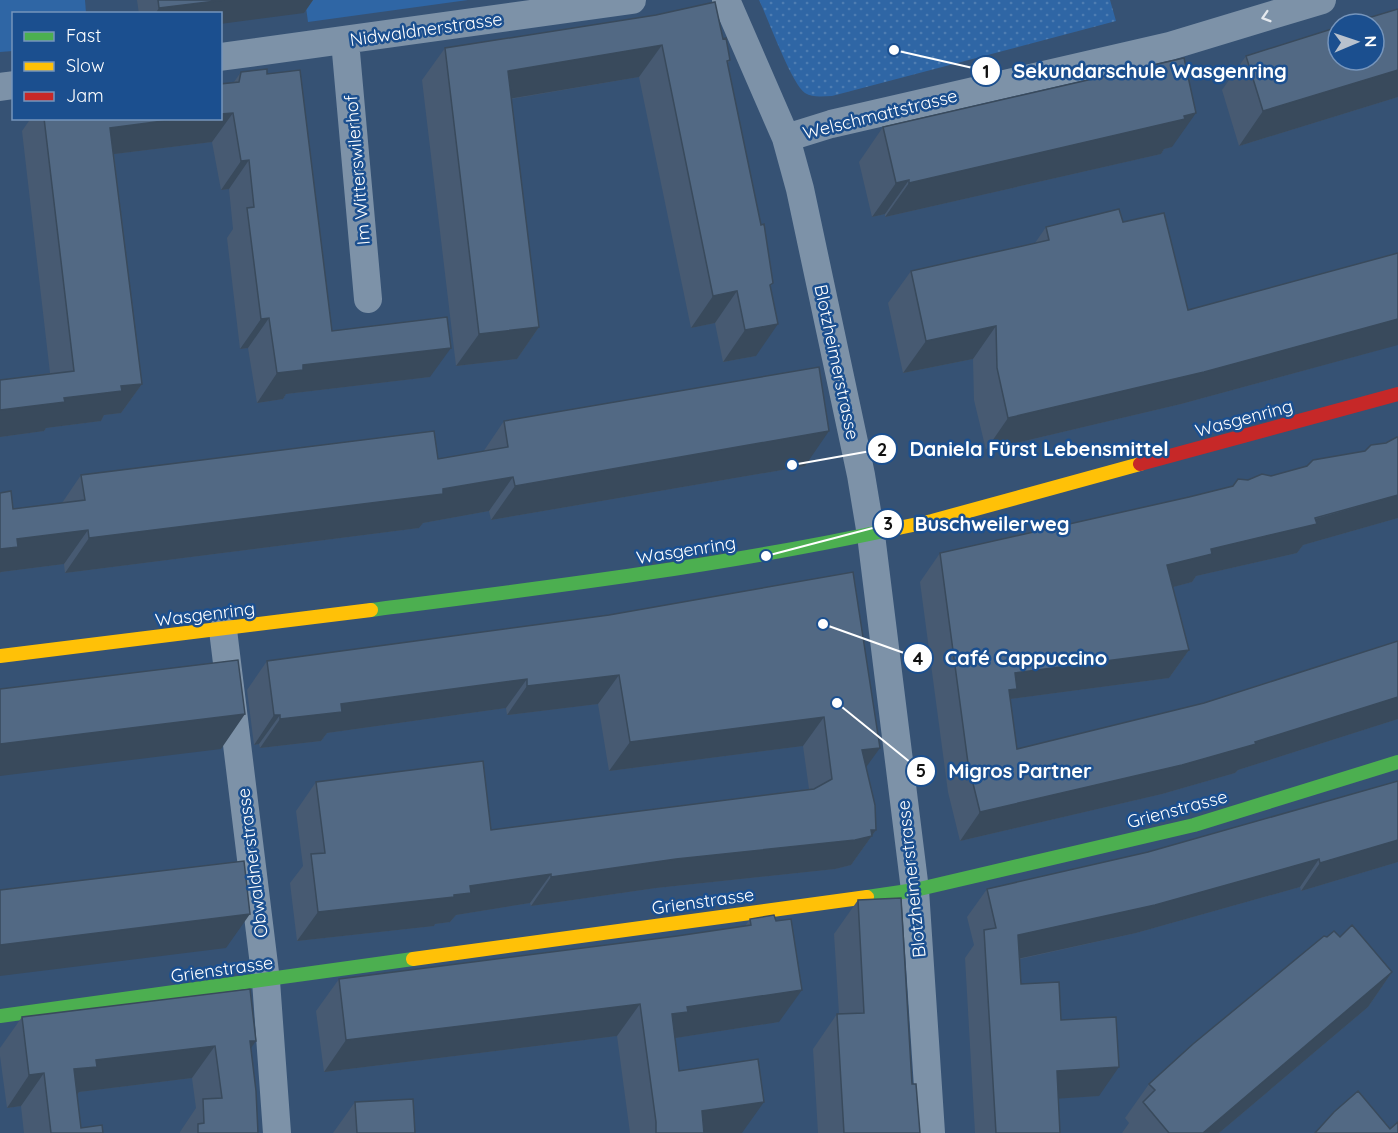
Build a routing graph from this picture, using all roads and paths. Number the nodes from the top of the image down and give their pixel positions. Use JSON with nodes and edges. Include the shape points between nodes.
{"nodes":[{"id":1,"x":632,"y":0,"type":"edge"},
{"id":2,"x":726,"y":0,"type":"edge"},
{"id":3,"x":1322,"y":0,"type":"edge"},
{"id":4,"x":345,"y":41,"type":"junction"},
{"id":5,"x":222,"y":57,"type":"edge"},
{"id":6,"x":786,"y":138,"type":"junction"},
{"id":7,"x":368,"y":299,"type":"dead end"},
{"id":8,"x":1398,"y":394,"type":"edge"},
{"id":9,"x":871,"y":535,"type":"junction"},
{"id":10,"x":223,"y":630,"type":"junction"},
{"id":11,"x":0,"y":656,"type":"edge"},
{"id":12,"x":1398,"y":762,"type":"edge"},
{"id":13,"x":915,"y":890,"type":"junction"},
{"id":14,"x":266,"y":981,"type":"junction"},
{"id":15,"x":0,"y":1016,"type":"edge"},
{"id":16,"x":277,"y":1133,"type":"edge"},
{"id":17,"x":932,"y":1133,"type":"edge"}],
"edges":[{"from":1,"to":4,"type":"street","name":"Nidwaldnerstrasse"},
{"from":2,"to":6,"type":"street","name":"Blotzheimerstrasse"},
{"from":3,"to":6,"type":"street","name":"Welschmattstrasse","one_way":true,"via":[[1170,46],[831,124]]},
{"from":4,"to":5,"type":"street","name":"Nidwaldnerstrasse"},
{"from":4,"to":7,"type":"street","name":"Im Witterswilerhof"},
{"from":6,"to":9,"type":"street","name":"Blotzheimerstrasse","via":[[805,212]]},
{"from":8,"to":9,"type":"main road","name":"Wasgenring","via":[[932,522]]},
{"from":9,"to":10,"type":"main road","name":"Wasgenring","via":[[619,579]]},
{"from":9,"to":13,"type":"street","name":"Blotzheimerstrasse"},
{"from":10,"to":11,"type":"main road","name":"Wasgenring"},
{"from":10,"to":14,"type":"street","name":"Obwaldnerstrasse"},
{"from":12,"to":13,"type":"main road","name":"Grienstrasse","via":[[1194,825]]},
{"from":13,"to":14,"type":"main road","name":"Grienstrasse"},
{"from":13,"to":17,"type":"street","name":"Blotzheimerstrasse"},
{"from":14,"to":15,"type":"main road","name":"Grienstrasse"},
{"from":14,"to":16,"type":"street","name":"Obwaldnerstrasse"}]}
